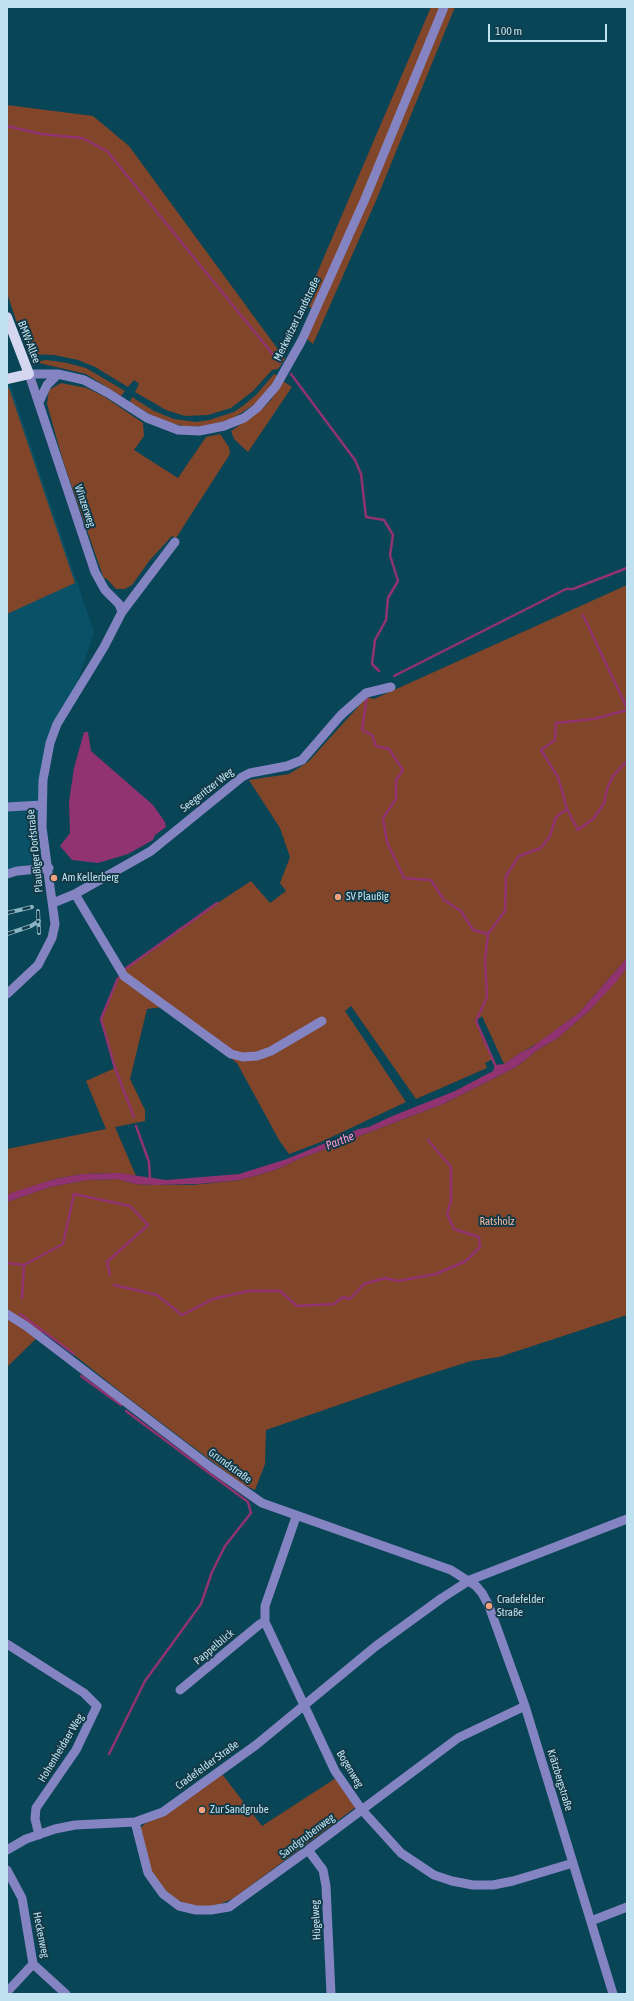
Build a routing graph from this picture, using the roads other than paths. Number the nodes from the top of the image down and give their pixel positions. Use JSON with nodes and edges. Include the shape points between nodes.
{"nodes":[{"id":1,"x":444,"y":7,"type":"edge"},
{"id":2,"x":7,"y":317,"type":"edge"},
{"id":3,"x":29,"y":374,"type":"junction"},
{"id":4,"x":58,"y":374,"type":"junction"},
{"id":5,"x":7,"y":380,"type":"edge"},
{"id":6,"x":39,"y":402,"type":"junction"},
{"id":7,"x":175,"y":542,"type":"dead end"},
{"id":8,"x":122,"y":612,"type":"junction"},
{"id":9,"x":391,"y":687,"type":"dead end"},
{"id":10,"x":42,"y":805,"type":"junction"},
{"id":11,"x":7,"y":806,"type":"edge"},
{"id":12,"x":49,"y":868,"type":"junction"},
{"id":13,"x":7,"y":874,"type":"edge"},
{"id":14,"x":75,"y":894,"type":"junction"},
{"id":15,"x":53,"y":903,"type":"junction"},
{"id":16,"x":7,"y":994,"type":"edge"},
{"id":17,"x":322,"y":1022,"type":"dead end"},
{"id":18,"x":7,"y":1314,"type":"edge"},
{"id":19,"x":296,"y":1517,"type":"junction"},
{"id":20,"x":627,"y":1519,"type":"edge"},
{"id":21,"x":470,"y":1580,"type":"junction"},
{"id":22,"x":265,"y":1622,"type":"junction"},
{"id":23,"x":7,"y":1644,"type":"edge"},
{"id":24,"x":180,"y":1690,"type":"dead end"},
{"id":25,"x":304,"y":1705,"type":"junction"},
{"id":26,"x":524,"y":1706,"type":"junction"},
{"id":27,"x":362,"y":1810,"type":"junction"},
{"id":28,"x":135,"y":1822,"type":"junction"},
{"id":29,"x":39,"y":1835,"type":"junction"},
{"id":30,"x":7,"y":1850,"type":"edge"},
{"id":31,"x":308,"y":1850,"type":"junction"},
{"id":32,"x":573,"y":1862,"type":"junction"},
{"id":33,"x":7,"y":1870,"type":"edge"},
{"id":34,"x":627,"y":1907,"type":"edge"},
{"id":35,"x":590,"y":1921,"type":"junction"},
{"id":36,"x":33,"y":1964,"type":"junction"},
{"id":37,"x":7,"y":1992,"type":"edge"},
{"id":38,"x":66,"y":1994,"type":"edge"},
{"id":39,"x":331,"y":1994,"type":"edge"},
{"id":40,"x":613,"y":1994,"type":"edge"}],
"edges":[{"from":1,"to":4,"type":"street","name":"Merkwitzer Landstraße","via":[[329,283],[286,368],[257,408],[244,418],[224,426],[199,431],[178,430],[155,422],[98,386]]},
{"from":2,"to":3,"type":"main road","name":"BMW-Allee"},
{"from":3,"to":4,"type":"street","name":"Merkwitzer Landstraße"},
{"from":3,"to":5,"type":"main road"},
{"from":3,"to":6,"type":"street","name":"Winzerweg"},
{"from":4,"to":6,"type":"street","via":[[47,385]]},
{"from":6,"to":8,"type":"street","name":"Winzerweg","via":[[95,572]]},
{"from":7,"to":8,"type":"street","name":"Plaußiger Dorfstraße"},
{"from":8,"to":10,"type":"street","name":"Plaußiger Dorfstraße","via":[[104,647],[57,724],[45,768]]},
{"from":9,"to":14,"type":"street","name":"Seegeritzer Weg","via":[[366,693],[341,715],[302,760],[242,777],[151,851]]},
{"from":10,"to":11,"type":"street"},
{"from":10,"to":12,"type":"street","name":"Plaußiger Dorfstraße","via":[[42,827]]},
{"from":12,"to":13,"type":"street","via":[[17,870]]},
{"from":12,"to":15,"type":"street","name":"Plaußiger Dorfstraße"},
{"from":14,"to":15,"type":"street","name":"Seegeritzer Weg"},
{"from":14,"to":17,"type":"street","via":[[124,976],[231,1054],[243,1057],[257,1056],[271,1051]]},
{"from":15,"to":16,"type":"street","name":"Plaußiger Dorfstraße","via":[[55,924],[46,952],[32,972]]},
{"from":18,"to":19,"type":"street","name":"Grundstraße","via":[[212,1468],[262,1503]]},
{"from":19,"to":21,"type":"street","name":"Grundstraße","via":[[451,1570]]},
{"from":19,"to":22,"type":"street","name":"Bogenweg","via":[[265,1606]]},
{"from":20,"to":21,"type":"street","name":"Cradefelder Straße"},
{"from":21,"to":25,"type":"street","name":"Cradefelder Straße","via":[[376,1646]]},
{"from":21,"to":26,"type":"street","name":"Krätzbergstraße","via":[[482,1593],[488,1606]]},
{"from":22,"to":24,"type":"street","name":"Pappelblick"},
{"from":22,"to":25,"type":"street","name":"Bogenweg"},
{"from":23,"to":29,"type":"street","name":"Hohenheidaer Weg","via":[[84,1693],[97,1706],[76,1750],[36,1808],[35,1819]]},
{"from":25,"to":27,"type":"street","name":"Bogenweg","via":[[335,1770]]},
{"from":25,"to":28,"type":"street","name":"Cradefelder Straße","via":[[256,1745],[163,1812]]},
{"from":26,"to":27,"type":"street","name":"Sandgrubenweg","via":[[458,1738]]},
{"from":26,"to":32,"type":"street","name":"Krätzbergstraße"},
{"from":27,"to":31,"type":"street","name":"Sandgrubenweg"},
{"from":27,"to":32,"type":"street","name":"Bogenweg","via":[[401,1853],[434,1875],[452,1881],[493,1885]]},
{"from":28,"to":29,"type":"street","name":"Cradefelder Straße","via":[[75,1825]]},
{"from":28,"to":31,"type":"street","name":"Sandgrubenweg","via":[[148,1873],[163,1894],[179,1906],[196,1910],[228,1907]]},
{"from":29,"to":30,"type":"street","name":"Cradefelder Straße"},
{"from":31,"to":39,"type":"street","name":"Hügelweg","via":[[323,1870],[326,1886]]},
{"from":32,"to":35,"type":"street","name":"Krätzbergstraße"},
{"from":33,"to":36,"type":"street","name":"Heckenweg","via":[[22,1898]]},
{"from":34,"to":35,"type":"street"},
{"from":35,"to":40,"type":"street","name":"Krätzbergstraße"},
{"from":36,"to":37,"type":"street"},
{"from":36,"to":38,"type":"street","name":"Heckenweg"}]}
